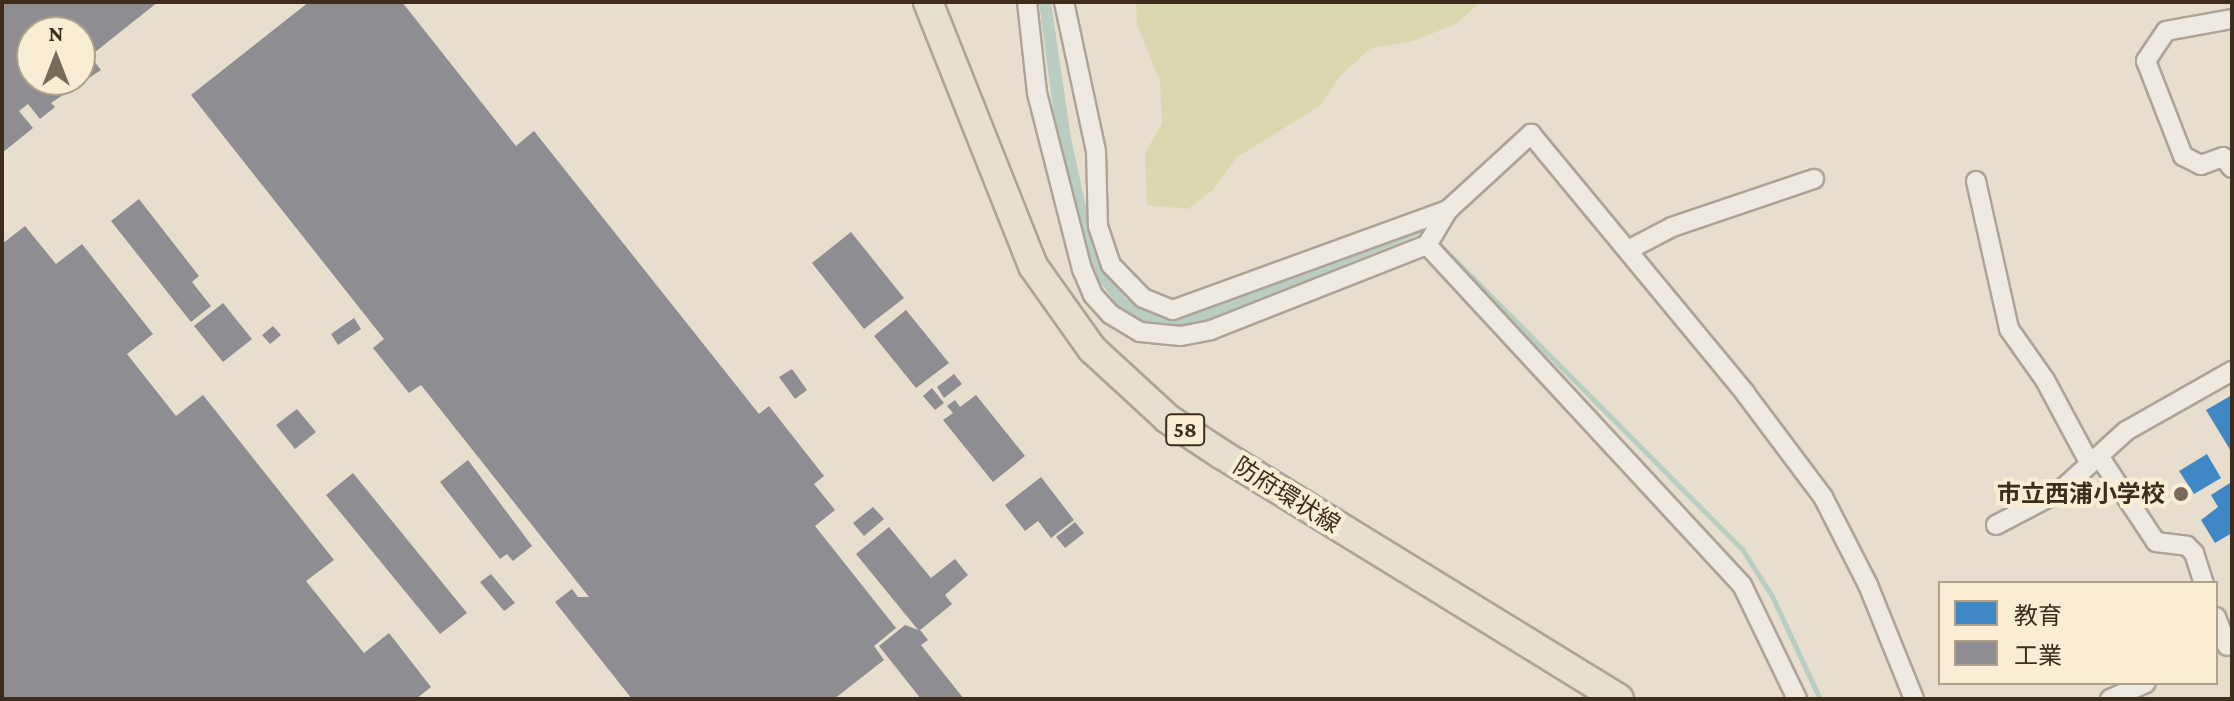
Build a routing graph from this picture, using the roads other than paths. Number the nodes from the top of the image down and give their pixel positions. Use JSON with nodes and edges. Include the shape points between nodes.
{"nodes":[{"id":1,"x":929,"y":2,"type":"edge"},
{"id":2,"x":1027,"y":2,"type":"edge"},
{"id":3,"x":1064,"y":2,"type":"edge"},
{"id":4,"x":2232,"y":19,"type":"edge"},
{"id":5,"x":2232,"y":168,"type":"edge"},
{"id":6,"x":1814,"y":179,"type":"dead end"},
{"id":7,"x":1976,"y":181,"type":"dead end"},
{"id":8,"x":1448,"y":210,"type":"junction"},
{"id":9,"x":1427,"y":245,"type":"junction"},
{"id":10,"x":1630,"y":249,"type":"junction"},
{"id":11,"x":2232,"y":371,"type":"edge"},
{"id":12,"x":2094,"y":460,"type":"junction"},
{"id":13,"x":1996,"y":525,"type":"dead end"},
{"id":14,"x":2203,"y":581,"type":"edge"},
{"id":15,"x":2218,"y":623,"type":"edge"},
{"id":16,"x":2225,"y":646,"type":"edge"},
{"id":17,"x":2142,"y":685,"type":"edge"},
{"id":18,"x":1619,"y":699,"type":"edge"},
{"id":19,"x":1797,"y":699,"type":"edge"},
{"id":20,"x":1914,"y":699,"type":"edge"},
{"id":21,"x":2110,"y":699,"type":"edge"}],
"edges":[{"from":1,"to":18,"type":"main road","name":"防府環状線","number":"58","via":[[1033,266],[1092,349],[1181,427]]},
{"from":2,"to":9,"type":"street","via":[[1037,93],[1082,269],[1093,295],[1110,314],[1140,332],[1160,336],[1211,330]]},
{"from":3,"to":8,"type":"street","via":[[1096,151],[1098,226],[1111,265],[1143,298],[1173,310]]},
{"from":4,"to":5,"type":"street","via":[[2166,31],[2146,61],[2183,156],[2201,165],[2223,157]]},
{"from":6,"to":10,"type":"street","via":[[1672,227]]},
{"from":7,"to":12,"type":"street","via":[[2009,329]]},
{"from":8,"to":9,"type":"street"},
{"from":8,"to":10,"type":"street","via":[[1531,134]]},
{"from":9,"to":19,"type":"street","via":[[1742,585]]},
{"from":10,"to":20,"type":"street","via":[[1823,497],[1868,585]]},
{"from":11,"to":12,"type":"street","via":[[2126,431]]},
{"from":12,"to":13,"type":"street","via":[[2059,492]]},
{"from":12,"to":14,"type":"street","via":[[2156,542],[2187,546],[2194,553]]},
{"from":15,"to":16,"type":"street"},
{"from":17,"to":21,"type":"street"}]}
